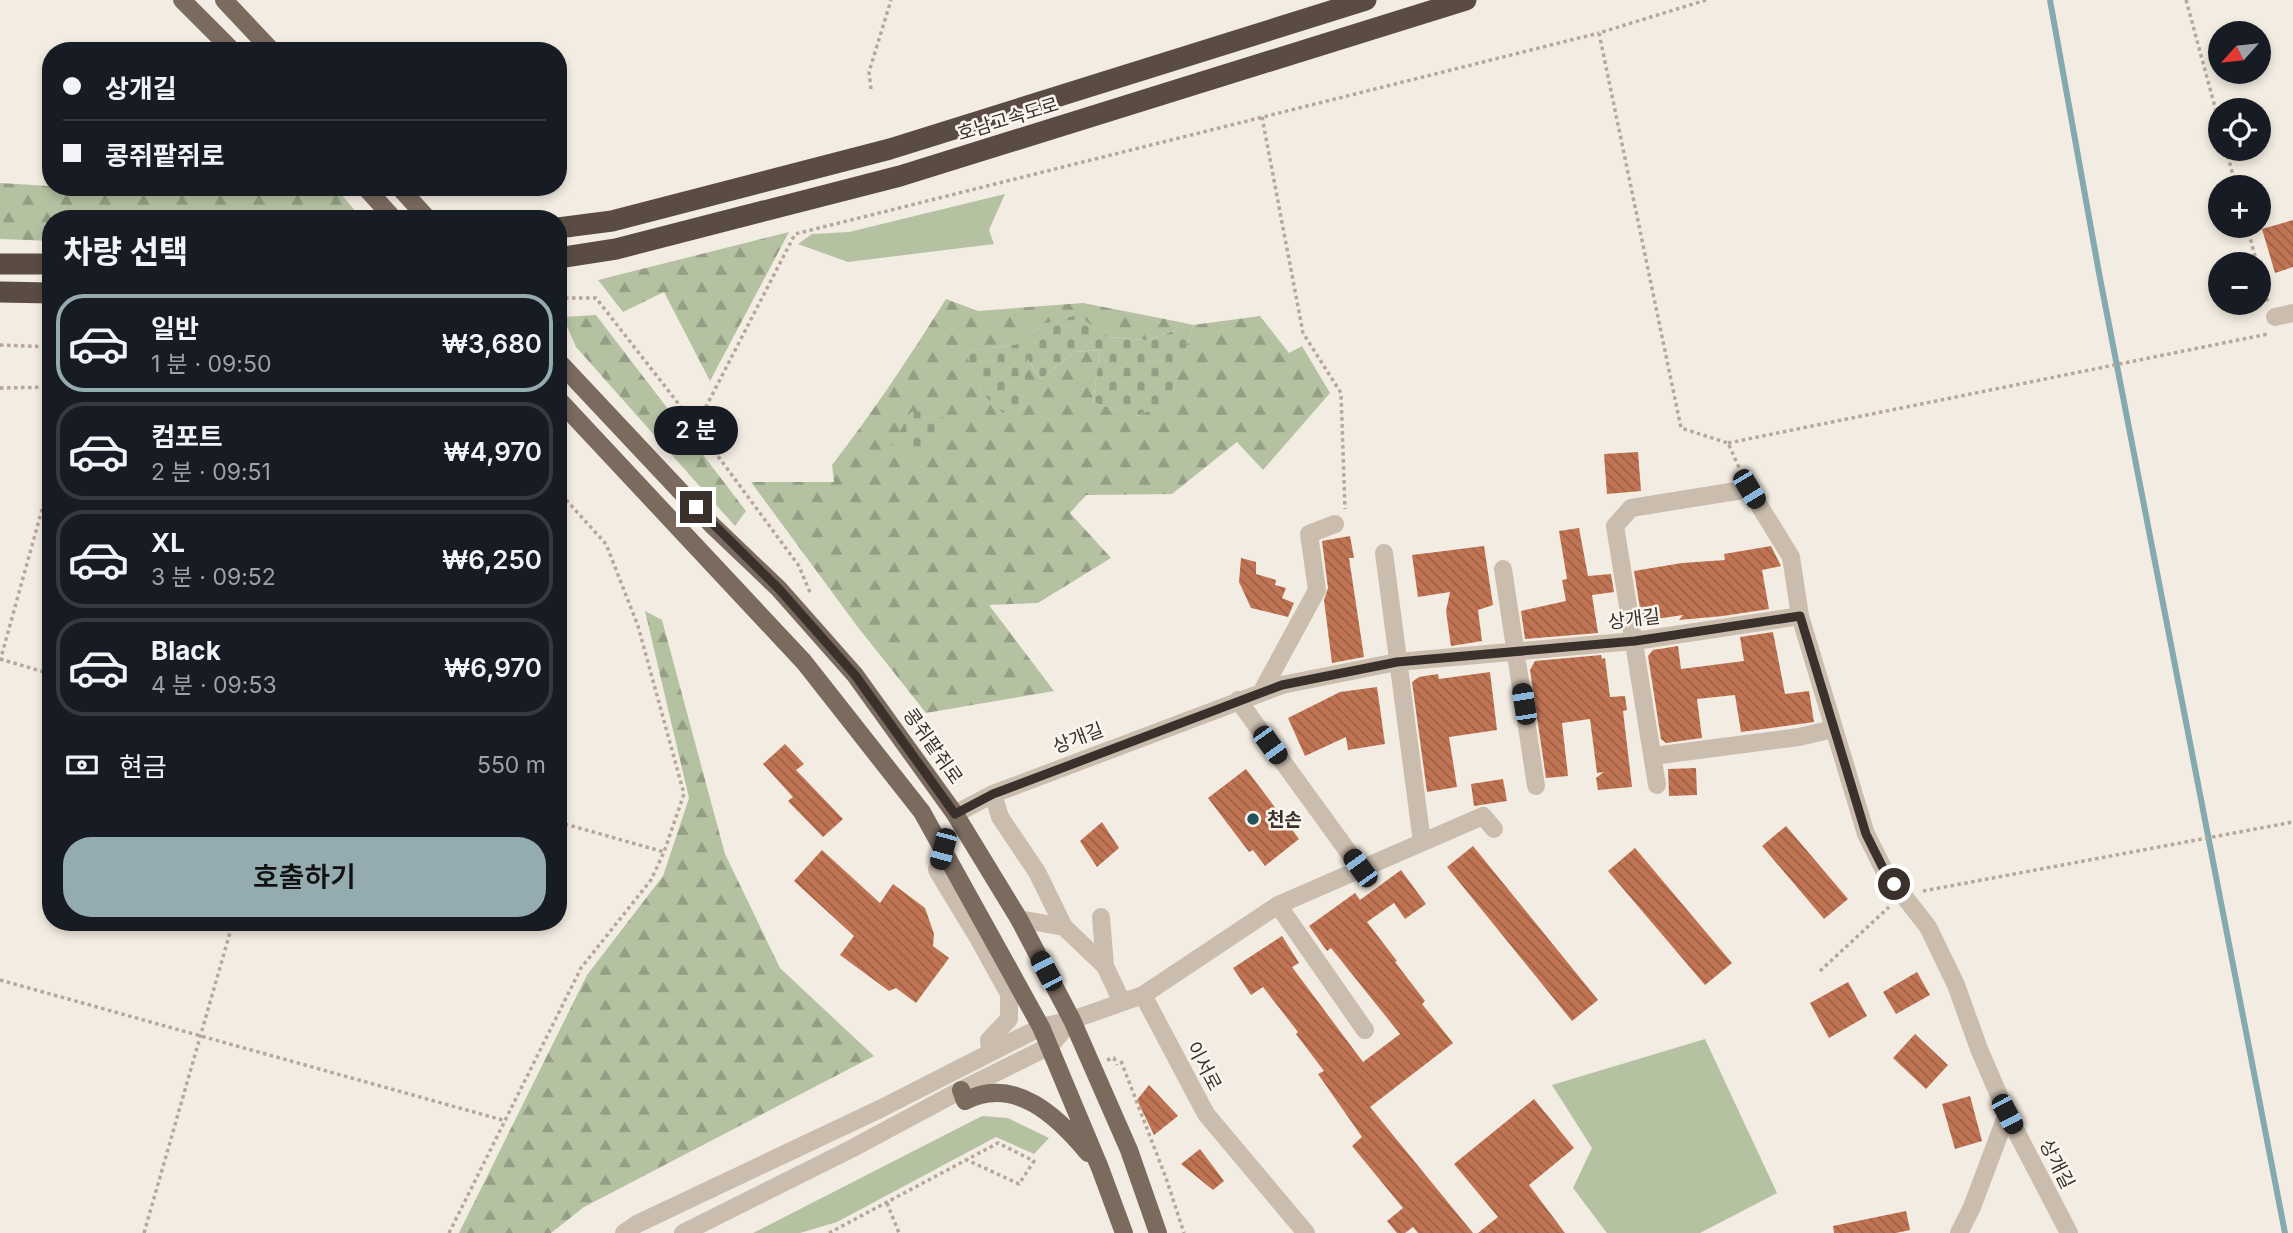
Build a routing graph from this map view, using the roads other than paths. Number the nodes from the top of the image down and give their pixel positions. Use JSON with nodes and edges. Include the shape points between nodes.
{"nodes":[{"id":1,"x":182,"y":0,"type":"edge"},
{"id":2,"x":224,"y":0,"type":"edge"},
{"id":3,"x":1366,"y":0,"type":"edge"},
{"id":4,"x":1466,"y":0,"type":"edge"},
{"id":5,"x":224,"y":42,"type":"edge"},
{"id":6,"x":264,"y":42,"type":"edge"},
{"id":7,"x":373,"y":196,"type":"edge"},
{"id":8,"x":407,"y":196,"type":"edge"},
{"id":9,"x":386,"y":210,"type":"edge"},
{"id":10,"x":420,"y":210,"type":"edge"},
{"id":11,"x":567,"y":227,"type":"edge"},
{"id":12,"x":567,"y":257,"type":"edge"},
{"id":13,"x":0,"y":264,"type":"edge"},
{"id":14,"x":42,"y":264,"type":"edge"},
{"id":15,"x":0,"y":292,"type":"edge"},
{"id":16,"x":42,"y":293,"type":"edge"},
{"id":17,"x":567,"y":371,"type":"edge"},
{"id":18,"x":567,"y":409,"type":"edge"},
{"id":19,"x":1335,"y":524,"type":"road end"},
{"id":20,"x":1384,"y":553,"type":"dead end"},
{"id":21,"x":1503,"y":569,"type":"dead end"},
{"id":22,"x":1800,"y":616,"type":"junction"},
{"id":23,"x":1635,"y":641,"type":"junction"},
{"id":24,"x":1515,"y":650,"type":"junction"},
{"id":25,"x":1397,"y":662,"type":"junction"},
{"id":26,"x":1261,"y":693,"type":"junction"},
{"id":27,"x":1237,"y":700,"type":"junction"},
{"id":28,"x":1833,"y":729,"type":"junction"},
{"id":29,"x":1653,"y":757,"type":"junction"},
{"id":30,"x":1657,"y":785,"type":"dead end"},
{"id":31,"x":1536,"y":786,"type":"dead end"},
{"id":32,"x":993,"y":794,"type":"junction"},
{"id":33,"x":955,"y":814,"type":"junction"},
{"id":34,"x":1494,"y":829,"type":"dead end"},
{"id":35,"x":1422,"y":842,"type":"junction"},
{"id":36,"x":943,"y":849,"type":"junction"},
{"id":37,"x":1360,"y":868,"type":"junction"},
{"id":38,"x":1278,"y":905,"type":"junction"},
{"id":39,"x":1101,"y":917,"type":"dead end"},
{"id":40,"x":1019,"y":919,"type":"junction"},
{"id":41,"x":1064,"y":927,"type":"junction"},
{"id":42,"x":1105,"y":966,"type":"junction"},
{"id":43,"x":1143,"y":995,"type":"junction"},
{"id":44,"x":1122,"y":1002,"type":"junction"},
{"id":45,"x":1072,"y":1020,"type":"junction"},
{"id":46,"x":1041,"y":1027,"type":"junction"},
{"id":47,"x":1365,"y":1030,"type":"dead end"},
{"id":48,"x":1049,"y":1046,"type":"junction"},
{"id":49,"x":990,"y":1052,"type":"junction"},
{"id":50,"x":961,"y":1090,"type":"junction"},
{"id":51,"x":2007,"y":1114,"type":"junction"},
{"id":52,"x":1100,"y":1168,"type":"junction"},
{"id":53,"x":679,"y":1204,"type":"junction"},
{"id":54,"x":687,"y":1231,"type":"edge"},
{"id":55,"x":624,"y":1233,"type":"edge"},
{"id":56,"x":1124,"y":1233,"type":"edge"},
{"id":57,"x":1158,"y":1233,"type":"edge"},
{"id":58,"x":1306,"y":1233,"type":"edge"},
{"id":59,"x":1959,"y":1233,"type":"edge"},
{"id":60,"x":2069,"y":1233,"type":"edge"}],
"edges":[{"from":1,"to":5,"type":"main road"},
{"from":2,"to":6,"type":"main road"},
{"from":3,"to":11,"type":"highway","name":"호남고속도로","via":[[890,149],[612,221]]},
{"from":4,"to":12,"type":"highway","name":"호남고속도로","via":[[900,176],[616,249]]},
{"from":7,"to":9,"type":"main road"},
{"from":8,"to":10,"type":"main road"},
{"from":13,"to":14,"type":"highway"},
{"from":15,"to":16,"type":"highway"},
{"from":17,"to":33,"type":"main road","name":"콩쥐팥쥐로","via":[[779,589],[855,675]]},
{"from":18,"to":36,"type":"main road","via":[[804,662],[922,812]]},
{"from":19,"to":26,"type":"street","via":[[1309,534],[1317,590]]},
{"from":20,"to":25,"type":"street"},
{"from":21,"to":24,"type":"street"},
{"from":22,"to":23,"type":"street","name":"상개길"},
{"from":22,"to":23,"type":"street","via":[[1791,557],[1749,489],[1631,508],[1615,526]]},
{"from":22,"to":28,"type":"street","name":"상개길"},
{"from":23,"to":24,"type":"street","name":"상개길"},
{"from":23,"to":29,"type":"street"},
{"from":24,"to":25,"type":"street","name":"상개길"},
{"from":24,"to":31,"type":"street"},
{"from":25,"to":26,"type":"street","name":"상개길"},
{"from":25,"to":35,"type":"street"},
{"from":26,"to":27,"type":"street","name":"상개길"},
{"from":27,"to":32,"type":"street","name":"상개길"},
{"from":27,"to":37,"type":"street"},
{"from":28,"to":29,"type":"street"},
{"from":28,"to":51,"type":"street","name":"상개길","via":[[1866,834],[1885,872],[1928,927]]},
{"from":29,"to":30,"type":"street"},
{"from":32,"to":33,"type":"street","name":"상개길"},
{"from":32,"to":41,"type":"street","via":[[1000,817],[1037,872]]},
{"from":33,"to":40,"type":"main road","name":"콩쥐팥쥐로"},
{"from":34,"to":35,"type":"street","via":[[1483,816]]},
{"from":35,"to":37,"type":"street"},
{"from":36,"to":46,"type":"main road"},
{"from":36,"to":49,"type":"street","via":[[937,870],[1009,994],[1009,1019],[989,1040]]},
{"from":37,"to":38,"type":"street"},
{"from":38,"to":43,"type":"street"},
{"from":38,"to":47,"type":"street"},
{"from":39,"to":42,"type":"street"},
{"from":40,"to":41,"type":"street"},
{"from":40,"to":45,"type":"main road","name":"콩쥐팥쥐로"},
{"from":41,"to":42,"type":"street"},
{"from":42,"to":44,"type":"street"},
{"from":43,"to":44,"type":"street"},
{"from":43,"to":58,"type":"street","name":"이서로","via":[[1206,1114]]},
{"from":44,"to":45,"type":"street"},
{"from":45,"to":46,"type":"street"},
{"from":45,"to":48,"type":"street"},
{"from":45,"to":57,"type":"main road","name":"콩쥐팥쥐로","via":[[1129,1150]]},
{"from":46,"to":48,"type":"main road"},
{"from":46,"to":49,"type":"street"},
{"from":48,"to":50,"type":"street"},
{"from":48,"to":52,"type":"main road"},
{"from":49,"to":53,"type":"street"},
{"from":50,"to":52,"type":"main road","via":[[965,1101],[976,1095],[1012,1094],[1051,1113]]},
{"from":50,"to":54,"type":"street"},
{"from":51,"to":59,"type":"street"},
{"from":51,"to":60,"type":"street","name":"상개길"},
{"from":52,"to":56,"type":"main road"},
{"from":53,"to":54,"type":"street"},
{"from":53,"to":55,"type":"street"}]}
